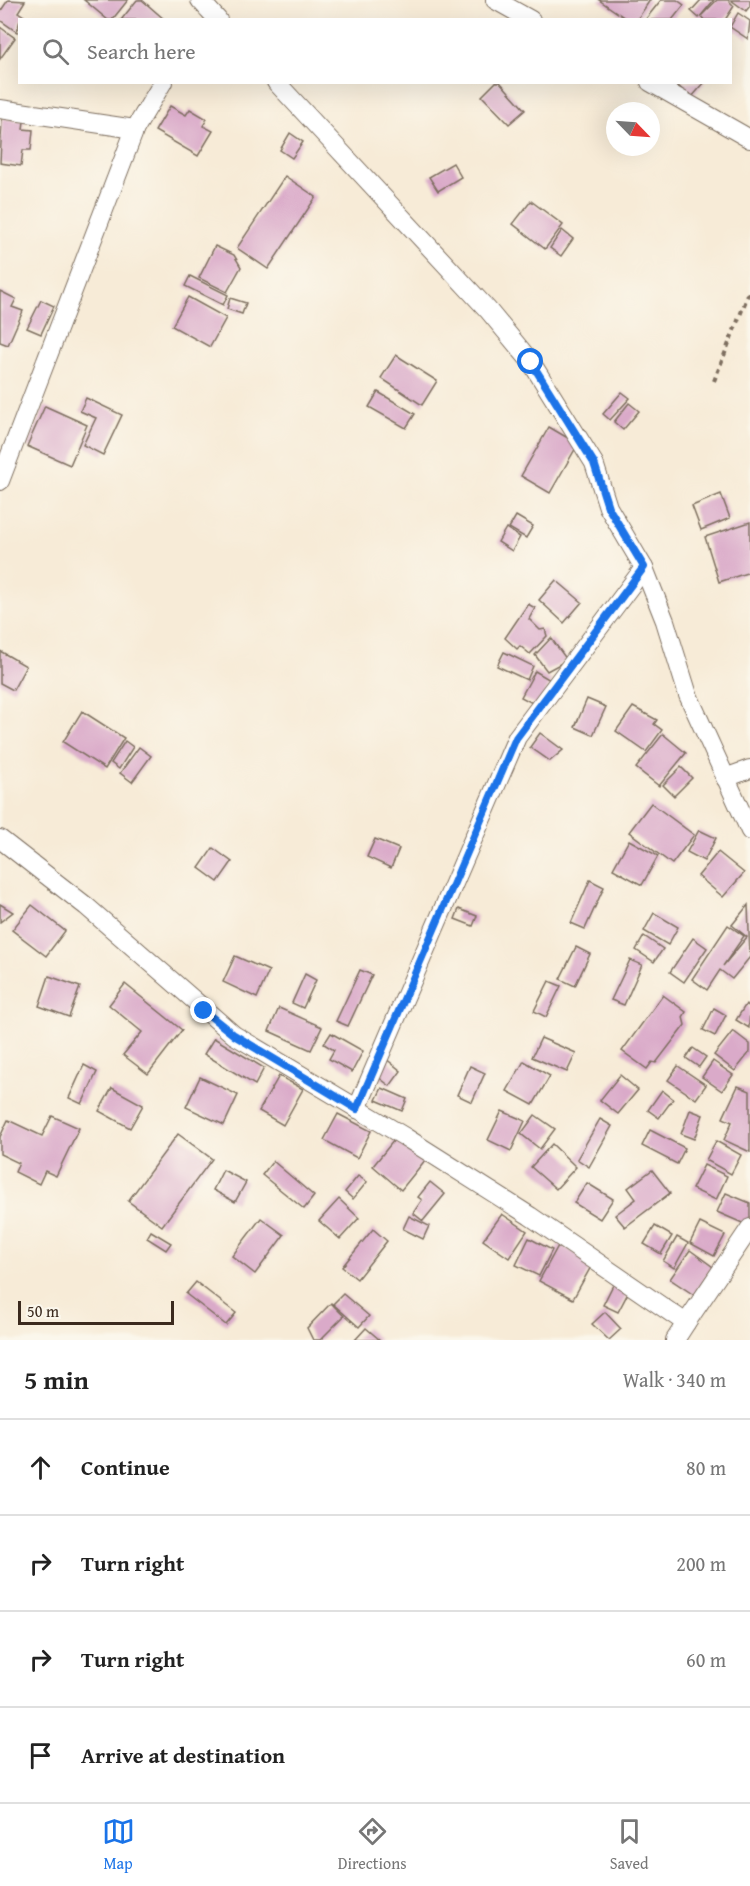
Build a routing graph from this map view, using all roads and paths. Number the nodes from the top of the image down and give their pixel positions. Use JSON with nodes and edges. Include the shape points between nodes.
{"nodes":[{"id":1,"x":495,"y":0,"type":"edge"},
{"id":2,"x":527,"y":18,"type":"edge"},
{"id":3,"x":162,"y":84,"type":"edge"},
{"id":4,"x":278,"y":84,"type":"edge"},
{"id":5,"x":654,"y":84,"type":"edge"},
{"id":6,"x":0,"y":109,"type":"edge"},
{"id":7,"x":135,"y":129,"type":"junction"},
{"id":8,"x":750,"y":139,"type":"edge"},
{"id":9,"x":750,"y":290,"type":"edge"},
{"id":10,"x":714,"y":381,"type":"dead end"},
{"id":11,"x":0,"y":481,"type":"edge"},
{"id":12,"x":644,"y":567,"type":"junction"},
{"id":13,"x":750,"y":769,"type":"edge"},
{"id":14,"x":725,"y":778,"type":"junction"},
{"id":15,"x":750,"y":831,"type":"edge"},
{"id":16,"x":0,"y":839,"type":"edge"},
{"id":17,"x":357,"y":1109,"type":"junction"},
{"id":18,"x":750,"y":1228,"type":"edge"},
{"id":19,"x":686,"y":1323,"type":"junction"},
{"id":20,"x":675,"y":1340,"type":"edge"}],
"edges":[{"from":1,"to":2,"type":"street"},
{"from":3,"to":7,"type":"street"},
{"from":4,"to":12,"type":"street","via":[[488,310],[531,362],[594,463],[608,507]]},
{"from":5,"to":8,"type":"street"},
{"from":6,"to":7,"type":"street"},
{"from":7,"to":11,"type":"street"},
{"from":9,"to":10,"type":"path"},
{"from":12,"to":14,"type":"street","via":[[688,695]]},
{"from":12,"to":17,"type":"street","via":[[516,738]]},
{"from":13,"to":14,"type":"street"},
{"from":14,"to":15,"type":"street"},
{"from":16,"to":17,"type":"street","via":[[86,906],[234,1035]]},
{"from":17,"to":19,"type":"street","via":[[530,1216]]},
{"from":18,"to":19,"type":"street"},
{"from":19,"to":20,"type":"street"}]}
